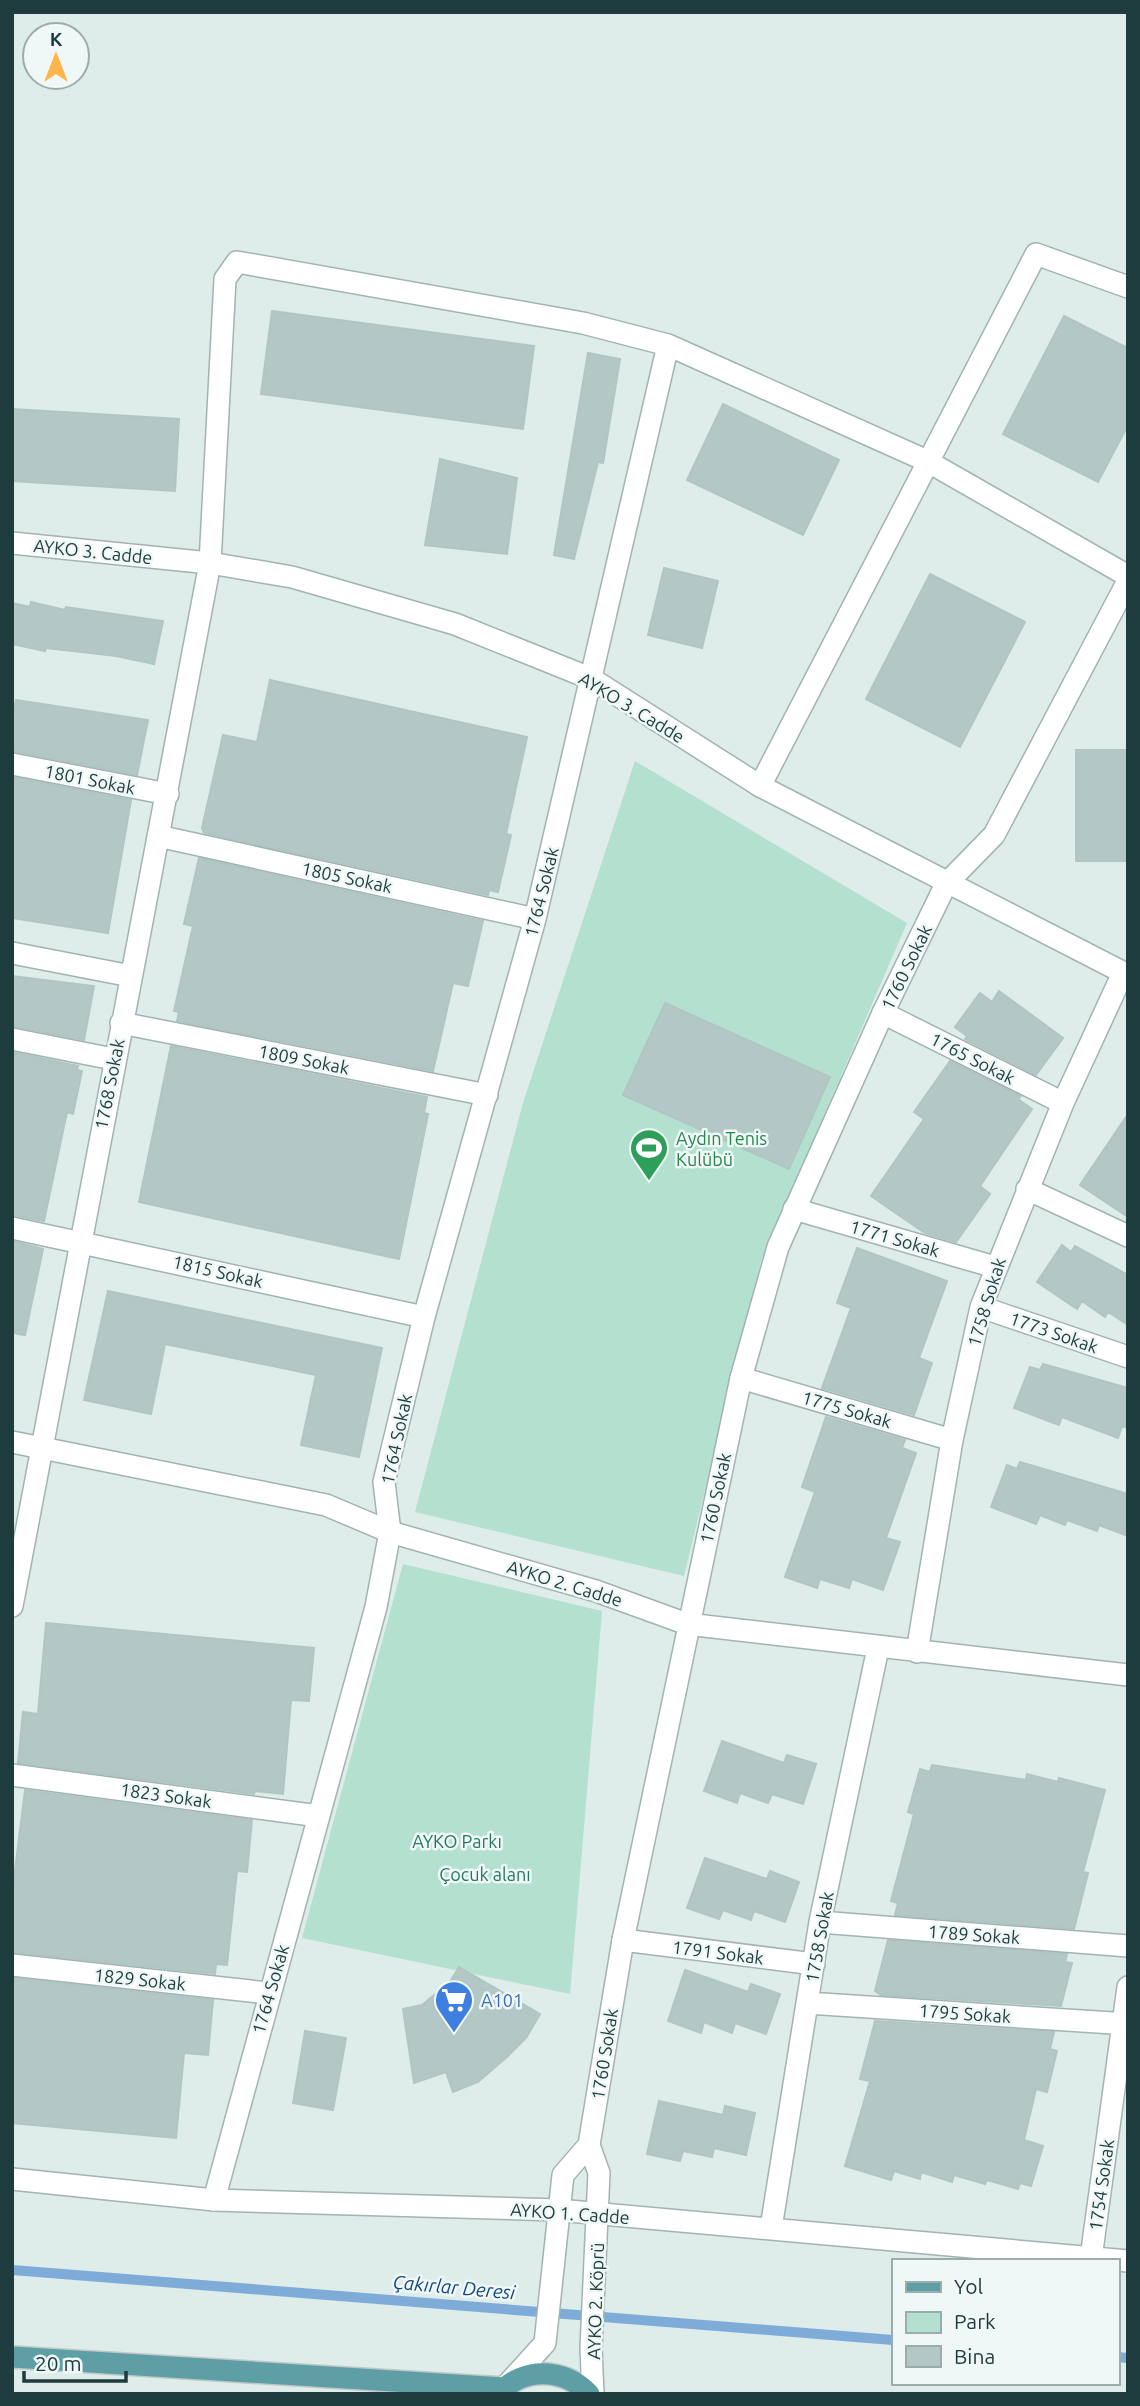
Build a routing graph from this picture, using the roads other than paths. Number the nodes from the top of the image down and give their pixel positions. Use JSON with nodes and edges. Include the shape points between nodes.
{"nodes":[{"id":1,"x":1128,"y":287,"type":"edge"},
{"id":2,"x":668,"y":345,"type":"junction"},
{"id":3,"x":927,"y":461,"type":"junction"},
{"id":4,"x":12,"y":543,"type":"edge"},
{"id":5,"x":209,"y":563,"type":"junction"},
{"id":6,"x":1128,"y":579,"type":"edge"},
{"id":7,"x":592,"y":679,"type":"junction"},
{"id":8,"x":12,"y":764,"type":"edge"},
{"id":9,"x":760,"y":786,"type":"junction"},
{"id":10,"x":168,"y":794,"type":"junction"},
{"id":11,"x":158,"y":836,"type":"junction"},
{"id":12,"x":946,"y":884,"type":"junction"},
{"id":13,"x":535,"y":919,"type":"junction"},
{"id":14,"x":12,"y":953,"type":"edge"},
{"id":15,"x":1125,"y":974,"type":"edge"},
{"id":16,"x":131,"y":976,"type":"junction"},
{"id":17,"x":883,"y":1013,"type":"junction"},
{"id":18,"x":121,"y":1023,"type":"junction"},
{"id":19,"x":12,"y":1040,"type":"edge"},
{"id":20,"x":113,"y":1059,"type":"junction"},
{"id":21,"x":487,"y":1095,"type":"junction"},
{"id":22,"x":1063,"y":1103,"type":"junction"},
{"id":23,"x":1027,"y":1189,"type":"junction"},
{"id":24,"x":794,"y":1209,"type":"junction"},
{"id":25,"x":12,"y":1228,"type":"edge"},
{"id":26,"x":1128,"y":1236,"type":"edge"},
{"id":27,"x":81,"y":1241,"type":"junction"},
{"id":28,"x":995,"y":1267,"type":"junction"},
{"id":29,"x":981,"y":1307,"type":"junction"},
{"id":30,"x":424,"y":1317,"type":"junction"},
{"id":31,"x":1128,"y":1357,"type":"edge"},
{"id":32,"x":741,"y":1378,"type":"junction"},
{"id":33,"x":952,"y":1440,"type":"junction"},
{"id":34,"x":12,"y":1442,"type":"edge"},
{"id":35,"x":43,"y":1448,"type":"junction"},
{"id":36,"x":390,"y":1532,"type":"junction"},
{"id":37,"x":12,"y":1606,"type":"edge"},
{"id":38,"x":687,"y":1624,"type":"junction"},
{"id":39,"x":878,"y":1648,"type":"junction"},
{"id":40,"x":917,"y":1652,"type":"junction"},
{"id":41,"x":1128,"y":1675,"type":"edge"},
{"id":42,"x":12,"y":1775,"type":"edge"},
{"id":43,"x":320,"y":1816,"type":"junction"},
{"id":44,"x":820,"y":1922,"type":"junction"},
{"id":45,"x":622,"y":1940,"type":"junction"},
{"id":46,"x":1128,"y":1946,"type":"edge"},
{"id":47,"x":814,"y":1964,"type":"junction"},
{"id":48,"x":12,"y":1965,"type":"edge"},
{"id":49,"x":1128,"y":1987,"type":"edge"},
{"id":50,"x":268,"y":1993,"type":"junction"},
{"id":51,"x":807,"y":2003,"type":"junction"},
{"id":52,"x":1126,"y":2024,"type":"edge"},
{"id":53,"x":589,"y":2145,"type":"junction"},
{"id":54,"x":12,"y":2179,"type":"edge"},
{"id":55,"x":214,"y":2200,"type":"junction"},
{"id":56,"x":558,"y":2210,"type":"junction"},
{"id":57,"x":599,"y":2214,"type":"junction"},
{"id":58,"x":771,"y":2228,"type":"junction"},
{"id":59,"x":1091,"y":2258,"type":"junction"},
{"id":60,"x":1103,"y":2259,"type":"edge"},
{"id":61,"x":12,"y":2357,"type":"edge"},
{"id":62,"x":501,"y":2391,"type":"edge"},
{"id":63,"x":591,"y":2394,"type":"edge"}],
"edges":[{"from":1,"to":3,"type":"street","via":[[1036,254]]},
{"from":2,"to":3,"type":"street"},
{"from":2,"to":5,"type":"street","name":"1768 Sokak","via":[[583,323],[237,261],[225,278]]},
{"from":2,"to":7,"type":"street","name":"1764 Sokak"},
{"from":3,"to":6,"type":"street"},
{"from":3,"to":9,"type":"street"},
{"from":4,"to":5,"type":"street","name":"AYKO 3. Cadde"},
{"from":5,"to":7,"type":"street","name":"AYKO 3. Cadde","via":[[292,577],[455,624]]},
{"from":5,"to":10,"type":"street","name":"1768 Sokak"},
{"from":6,"to":12,"type":"street","name":"1760 Sokak","via":[[994,835]]},
{"from":7,"to":9,"type":"street","name":"AYKO 3. Cadde"},
{"from":7,"to":13,"type":"street","name":"1764 Sokak"},
{"from":8,"to":10,"type":"street","name":"1801 Sokak"},
{"from":9,"to":12,"type":"street","name":"AYKO 3. Cadde"},
{"from":10,"to":11,"type":"street","name":"1768 Sokak"},
{"from":11,"to":13,"type":"street","name":"1805 Sokak"},
{"from":11,"to":16,"type":"street","name":"1768 Sokak"},
{"from":12,"to":15,"type":"street","name":"AYKO 3. Cadde"},
{"from":12,"to":17,"type":"street","name":"1760 Sokak"},
{"from":13,"to":21,"type":"street","name":"1764 Sokak"},
{"from":14,"to":16,"type":"street"},
{"from":15,"to":22,"type":"street","name":"1758 Sokak"},
{"from":16,"to":18,"type":"street","name":"1768 Sokak"},
{"from":17,"to":22,"type":"street","name":"1765 Sokak"},
{"from":17,"to":24,"type":"street","name":"1760 Sokak"},
{"from":18,"to":20,"type":"street","name":"1768 Sokak"},
{"from":18,"to":21,"type":"street","name":"1809 Sokak"},
{"from":19,"to":20,"type":"street"},
{"from":20,"to":27,"type":"street","name":"1768 Sokak"},
{"from":21,"to":30,"type":"street","name":"1764 Sokak"},
{"from":22,"to":23,"type":"street","name":"1758 Sokak"},
{"from":23,"to":26,"type":"street"},
{"from":23,"to":28,"type":"street","name":"1758 Sokak"},
{"from":24,"to":28,"type":"street","name":"1771 Sokak"},
{"from":24,"to":32,"type":"street","name":"1760 Sokak","via":[[778,1247]]},
{"from":25,"to":27,"type":"street","name":"1815 Sokak"},
{"from":27,"to":30,"type":"street","name":"1815 Sokak"},
{"from":27,"to":35,"type":"street","name":"1768 Sokak"},
{"from":28,"to":29,"type":"street","name":"1758 Sokak"},
{"from":29,"to":31,"type":"street","name":"1773 Sokak"},
{"from":29,"to":33,"type":"street","name":"1758 Sokak"},
{"from":30,"to":36,"type":"street","name":"1764 Sokak","via":[[384,1482]]},
{"from":32,"to":33,"type":"street","name":"1775 Sokak"},
{"from":32,"to":38,"type":"street","name":"1760 Sokak"},
{"from":33,"to":40,"type":"street","name":"1758 Sokak"},
{"from":34,"to":35,"type":"street","name":"AYKO 2. Cadde"},
{"from":35,"to":36,"type":"street","name":"AYKO 2. Cadde","via":[[326,1505]]},
{"from":35,"to":37,"type":"street","name":"1768 Sokak"},
{"from":36,"to":38,"type":"street","name":"AYKO 2. Cadde","via":[[596,1591]]},
{"from":36,"to":43,"type":"street","name":"1764 Sokak","via":[[376,1607]]},
{"from":38,"to":39,"type":"street","name":"AYKO 2. Cadde"},
{"from":38,"to":45,"type":"street","name":"1760 Sokak"},
{"from":39,"to":40,"type":"street","name":"AYKO 2. Cadde"},
{"from":39,"to":44,"type":"street","name":"1758 Sokak"},
{"from":40,"to":41,"type":"street","name":"AYKO 2. Cadde"},
{"from":42,"to":43,"type":"street","name":"1823 Sokak"},
{"from":43,"to":50,"type":"street","name":"1764 Sokak"},
{"from":44,"to":46,"type":"street","name":"1789 Sokak"},
{"from":44,"to":47,"type":"street","name":"1758 Sokak"},
{"from":45,"to":47,"type":"street","name":"1791 Sokak"},
{"from":45,"to":53,"type":"street","name":"1760 Sokak"},
{"from":47,"to":51,"type":"street","name":"1758 Sokak"},
{"from":48,"to":50,"type":"street","name":"1829 Sokak"},
{"from":49,"to":52,"type":"street","name":"1754 Sokak"},
{"from":50,"to":55,"type":"street","name":"1764 Sokak"},
{"from":51,"to":52,"type":"street","name":"1795 Sokak"},
{"from":51,"to":58,"type":"street","name":"1758 Sokak"},
{"from":52,"to":59,"type":"street","name":"1754 Sokak"},
{"from":53,"to":56,"type":"street","via":[[563,2175]]},
{"from":53,"to":57,"type":"street","name":"AYKO 2. Köprü","via":[[599,2173]]},
{"from":54,"to":55,"type":"street","name":"AYKO 1. Cadde"},
{"from":55,"to":56,"type":"street","name":"AYKO 1. Cadde"},
{"from":56,"to":57,"type":"street","name":"AYKO 1. Cadde"},
{"from":56,"to":62,"type":"street","via":[[545,2343]]},
{"from":57,"to":58,"type":"street","name":"AYKO 1. Cadde"},
{"from":57,"to":63,"type":"street","name":"AYKO 2. Köprü"},
{"from":58,"to":59,"type":"street","name":"AYKO 1. Cadde"},
{"from":59,"to":60,"type":"street","name":"AYKO 1. Cadde"},
{"from":61,"to":62,"type":"main road"},
{"from":62,"to":63,"type":"main road","via":[[530,2375],[548,2373],[565,2377]]}]}
